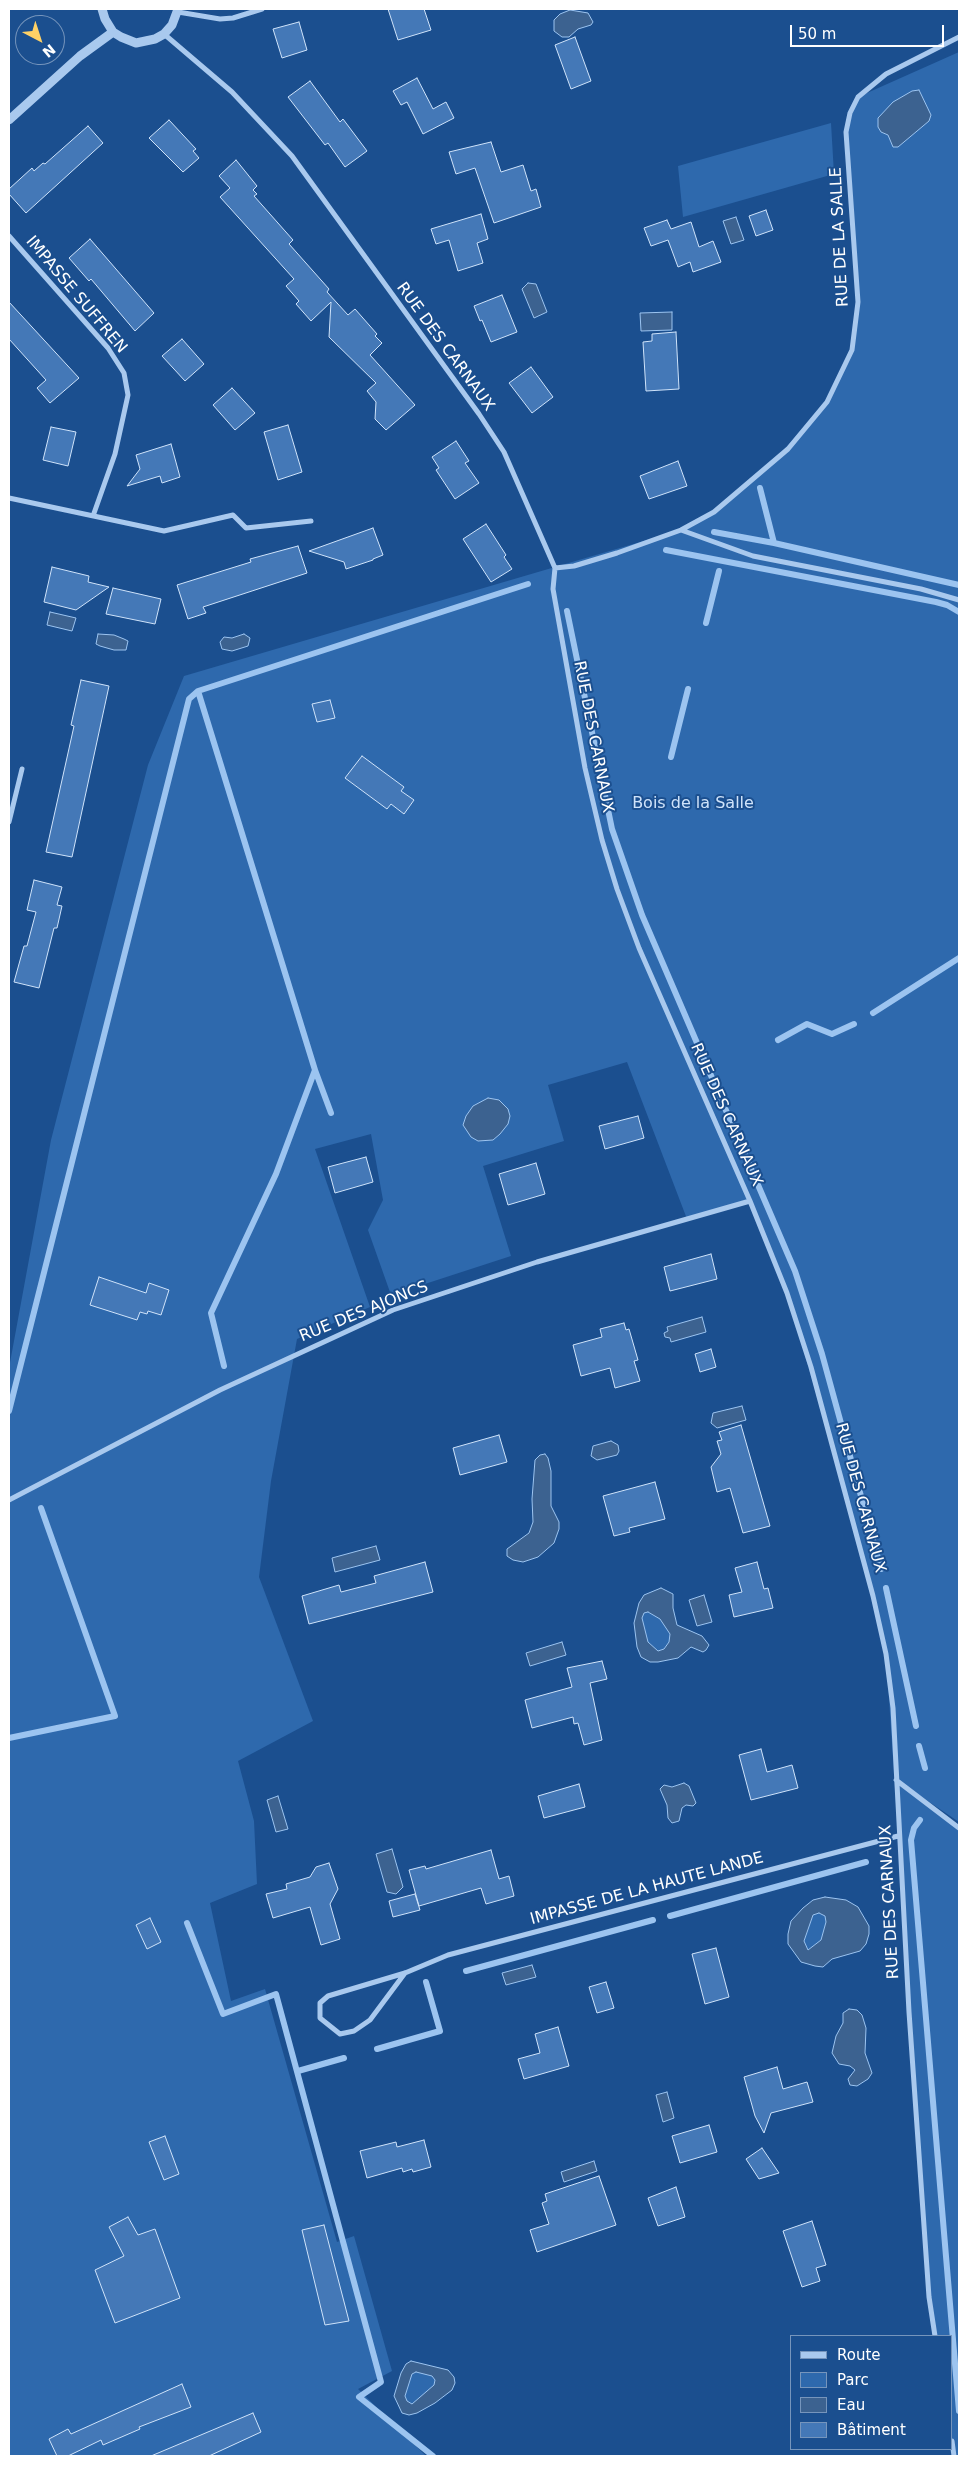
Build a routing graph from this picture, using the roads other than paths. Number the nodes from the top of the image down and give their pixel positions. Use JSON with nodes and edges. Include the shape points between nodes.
{"nodes":[{"id":1,"x":102,"y":9,"type":"edge"},
{"id":2,"x":262,"y":9,"type":"edge"},
{"id":3,"x":178,"y":10,"type":"edge"},
{"id":4,"x":113,"y":32,"type":"junction"},
{"id":5,"x":164,"y":34,"type":"junction"},
{"id":6,"x":959,"y":37,"type":"edge"},
{"id":7,"x":9,"y":120,"type":"edge"},
{"id":8,"x":9,"y":236,"type":"edge"},
{"id":9,"x":9,"y":498,"type":"edge"},
{"id":10,"x":93,"y":516,"type":"junction"},
{"id":11,"x":311,"y":521,"type":"dead end"},
{"id":12,"x":681,"y":530,"type":"junction"},
{"id":13,"x":554,"y":568,"type":"junction"},
{"id":14,"x":959,"y":600,"type":"edge"},
{"id":15,"x":22,"y":770,"type":"dead end"},
{"id":16,"x":9,"y":822,"type":"edge"},
{"id":17,"x":750,"y":1201,"type":"junction"},
{"id":18,"x":9,"y":1500,"type":"edge"},
{"id":19,"x":896,"y":1780,"type":"junction"},
{"id":20,"x":959,"y":1828,"type":"edge"},
{"id":21,"x":898,"y":1836,"type":"junction"},
{"id":22,"x":405,"y":1974,"type":"junction"},
{"id":23,"x":935,"y":2335,"type":"edge"}],
"edges":[{"from":1,"to":4,"type":"street"},
{"from":2,"to":3,"type":"street","via":[[220,19]]},
{"from":3,"to":5,"type":"street"},
{"from":4,"to":5,"type":"street","via":[[136,43],[155,40]]},
{"from":4,"to":7,"type":"street","via":[[80,56]]},
{"from":5,"to":13,"type":"street","name":"RUE DES CARNAUX","via":[[232,92],[292,156],[504,452]]},
{"from":6,"to":12,"type":"street","name":"RUE DE LA SALLE","via":[[886,74],[858,97],[850,113],[846,132],[858,302],[852,350],[827,402],[770,466],[714,512]]},
{"from":8,"to":10,"type":"street","name":"IMPASSE SUFFREN","via":[[108,348],[124,374],[128,395],[115,454]]},
{"from":9,"to":10,"type":"street"},
{"from":10,"to":11,"type":"street","via":[[164,531],[233,515],[246,528]]},
{"from":12,"to":13,"type":"street","name":"RUE DE LA SALLE","via":[[574,566]]},
{"from":12,"to":14,"type":"street","via":[[753,556],[921,589]]},
{"from":13,"to":17,"type":"street","name":"RUE DES CARNAUX","via":[[553,589],[585,768],[617,889],[639,948]]},
{"from":15,"to":16,"type":"street"},
{"from":17,"to":18,"type":"street","name":"RUE DES AJONCS","via":[[537,1262],[394,1310],[220,1390]]},
{"from":17,"to":19,"type":"street","name":"RUE DES CARNAUX","via":[[800,1331],[874,1596],[886,1654]]},
{"from":19,"to":20,"type":"street"},
{"from":19,"to":21,"type":"street","name":"RUE DES CARNAUX"},
{"from":21,"to":22,"type":"street","name":"IMPASSE DE LA HAUTE LANDE","via":[[448,1955]]},
{"from":21,"to":23,"type":"street","name":"RUE DES CARNAUX","via":[[928,2288]]},
{"from":22,"to":22,"type":"street","name":"IMPASSE DE LA HAUTE LANDE","via":[[328,1996],[320,2003],[320,2018],[340,2034],[354,2031],[370,2020]]}]}
